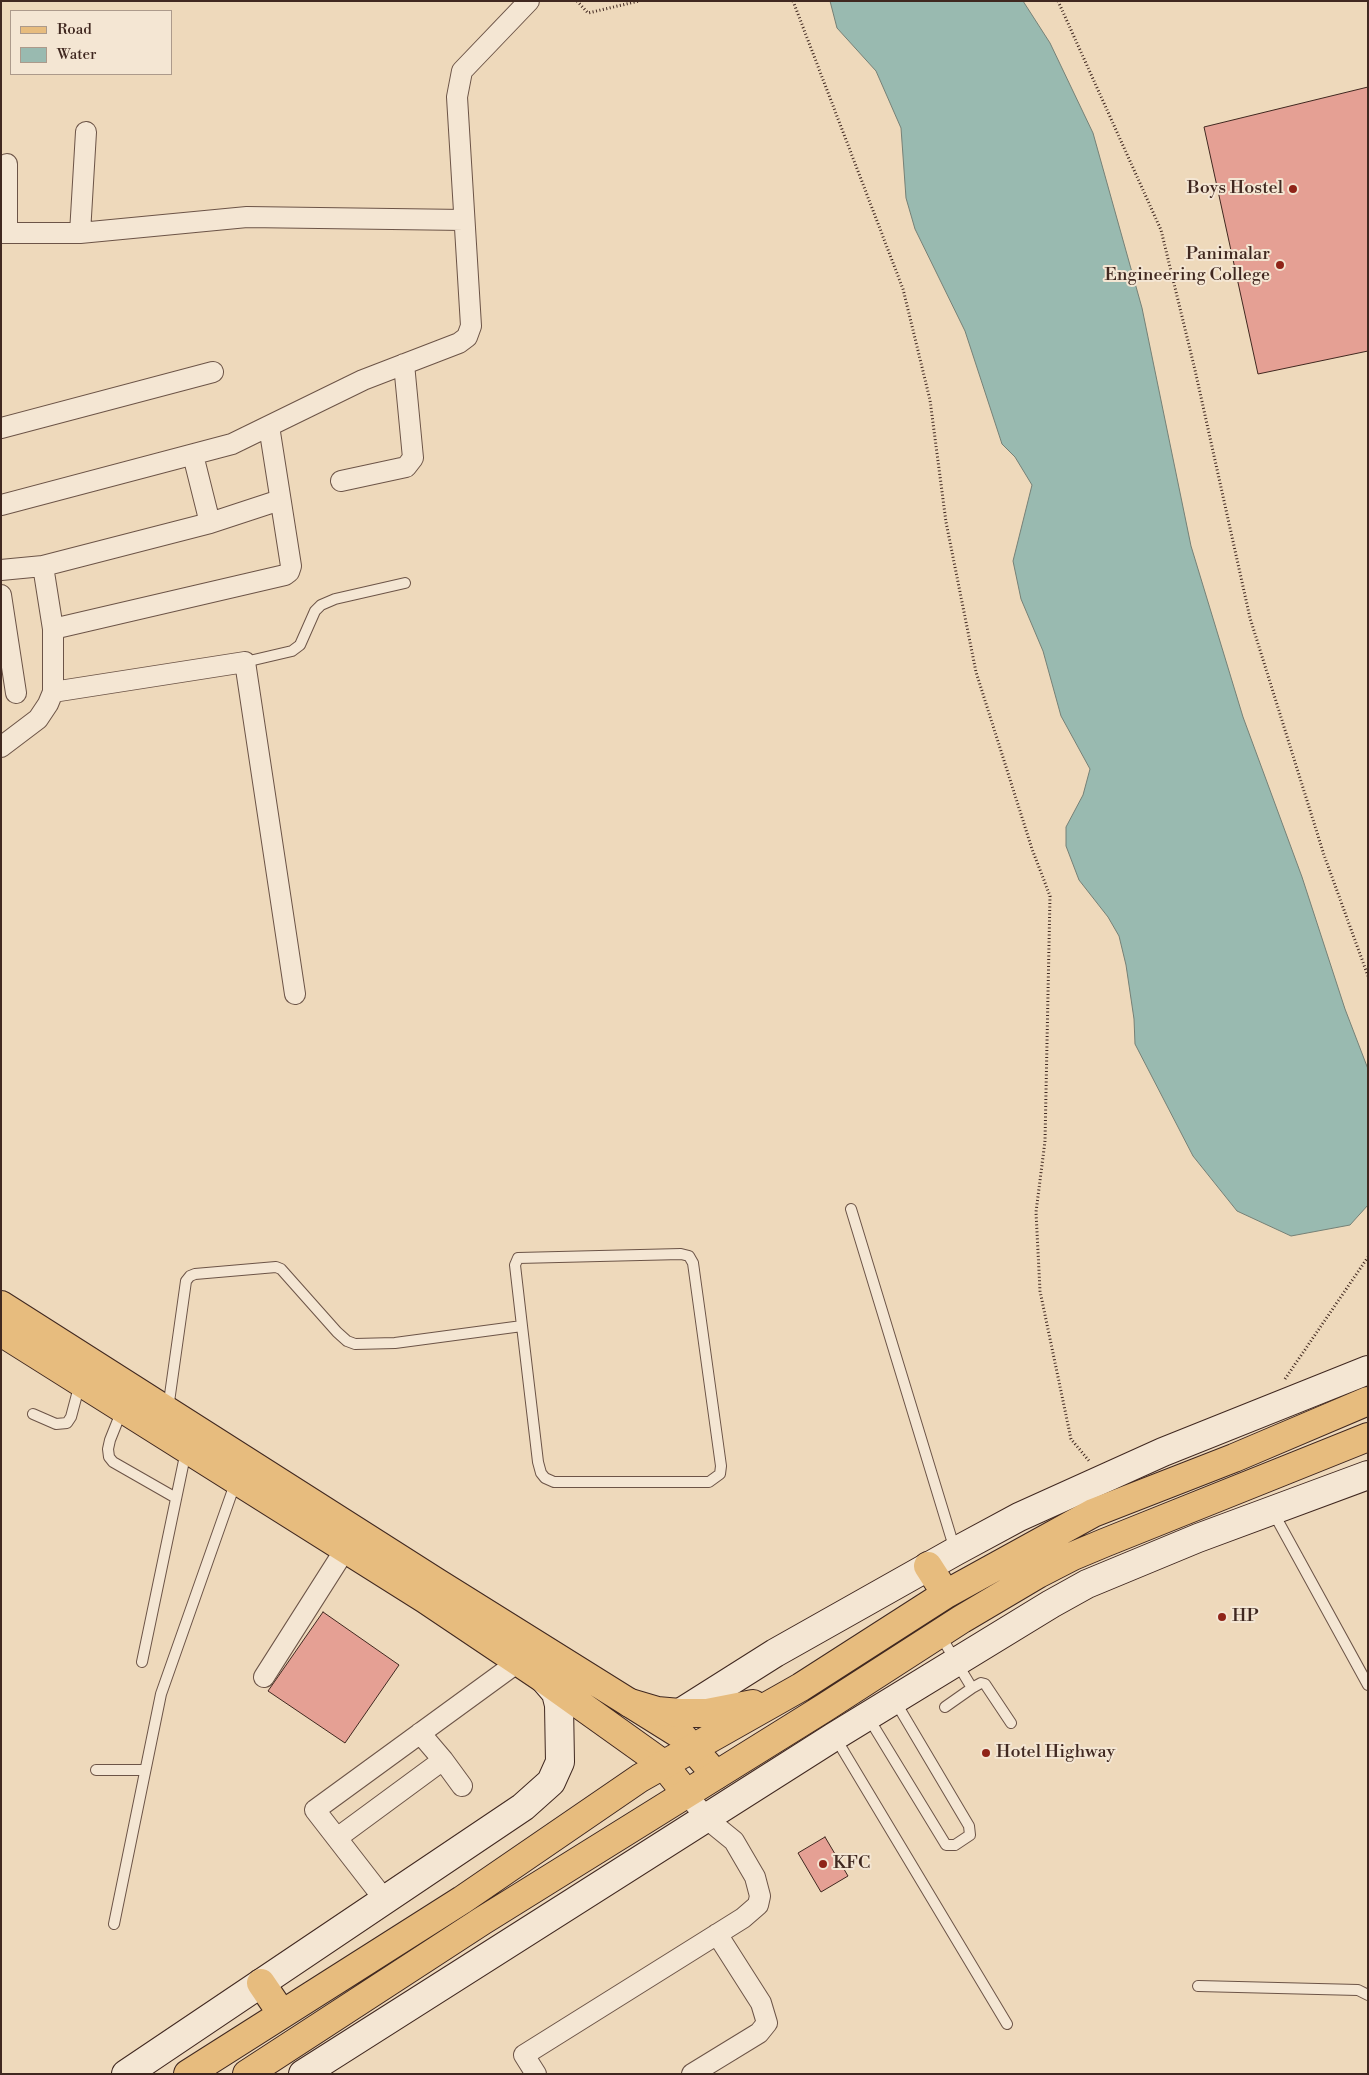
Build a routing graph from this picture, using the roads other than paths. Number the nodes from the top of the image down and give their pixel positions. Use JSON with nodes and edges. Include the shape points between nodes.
{"nodes":[{"id":1,"x":529,"y":1,"type":"edge"},
{"id":2,"x":86,"y":132,"type":"dead end"},
{"id":3,"x":7,"y":164,"type":"dead end"},
{"id":4,"x":464,"y":220,"type":"junction"},
{"id":5,"x":4,"y":233,"type":"edge"},
{"id":6,"x":80,"y":233,"type":"junction"},
{"id":7,"x":404,"y":364,"type":"junction"},
{"id":8,"x":213,"y":372,"type":"dead end"},
{"id":9,"x":269,"y":426,"type":"junction"},
{"id":10,"x":1,"y":428,"type":"edge"},
{"id":11,"x":193,"y":455,"type":"junction"},
{"id":12,"x":341,"y":481,"type":"dead end"},
{"id":13,"x":280,"y":500,"type":"junction"},
{"id":14,"x":1,"y":505,"type":"edge"},
{"id":15,"x":210,"y":523,"type":"junction"},
{"id":16,"x":43,"y":566,"type":"junction"},
{"id":17,"x":1,"y":570,"type":"edge"},
{"id":18,"x":405,"y":583,"type":"dead end"},
{"id":19,"x":1,"y":595,"type":"edge"},
{"id":20,"x":53,"y":629,"type":"junction"},
{"id":21,"x":245,"y":662,"type":"junction"},
{"id":22,"x":53,"y":692,"type":"junction"},
{"id":23,"x":16,"y":693,"type":"dead end"},
{"id":24,"x":1,"y":747,"type":"edge"},
{"id":25,"x":295,"y":994,"type":"dead end"},
{"id":26,"x":851,"y":1209,"type":"dead end"},
{"id":27,"x":1,"y":1305,"type":"edge"},
{"id":28,"x":522,"y":1326,"type":"junction"},
{"id":29,"x":1,"y":1332,"type":"edge"},
{"id":30,"x":1368,"y":1370,"type":"edge"},
{"id":31,"x":81,"y":1382,"type":"junction"},
{"id":32,"x":1368,"y":1401,"type":"edge"},
{"id":33,"x":123,"y":1409,"type":"junction"},
{"id":34,"x":168,"y":1411,"type":"junction"},
{"id":35,"x":33,"y":1414,"type":"dead end"},
{"id":36,"x":1368,"y":1438,"type":"edge"},
{"id":37,"x":186,"y":1449,"type":"junction"},
{"id":38,"x":1368,"y":1475,"type":"edge"},
{"id":39,"x":236,"y":1480,"type":"junction"},
{"id":40,"x":176,"y":1498,"type":"junction"},
{"id":41,"x":1272,"y":1510,"type":"junction"},
{"id":42,"x":351,"y":1540,"type":"junction"},
{"id":43,"x":956,"y":1551,"type":"junction"},
{"id":44,"x":928,"y":1566,"type":"junction"},
{"id":45,"x":946,"y":1594,"type":"junction"},
{"id":46,"x":939,"y":1634,"type":"junction"},
{"id":47,"x":142,"y":1662,"type":"dead end"},
{"id":48,"x":518,"y":1662,"type":"junction"},
{"id":49,"x":956,"y":1662,"type":"junction"},
{"id":50,"x":264,"y":1677,"type":"dead end"},
{"id":51,"x":544,"y":1679,"type":"junction"},
{"id":52,"x":1368,"y":1684,"type":"edge"},
{"id":53,"x":801,"y":1687,"type":"junction"},
{"id":54,"x":972,"y":1688,"type":"junction"},
{"id":55,"x":894,"y":1700,"type":"junction"},
{"id":56,"x":630,"y":1703,"type":"junction"},
{"id":57,"x":945,"y":1707,"type":"dead end"},
{"id":58,"x":680,"y":1713,"type":"junction"},
{"id":59,"x":867,"y":1716,"type":"junction"},
{"id":60,"x":1011,"y":1723,"type":"dead end"},
{"id":61,"x":420,"y":1733,"type":"junction"},
{"id":62,"x":835,"y":1736,"type":"junction"},
{"id":63,"x":693,"y":1747,"type":"junction"},
{"id":64,"x":443,"y":1760,"type":"junction"},
{"id":65,"x":663,"y":1764,"type":"junction"},
{"id":66,"x":96,"y":1770,"type":"dead end"},
{"id":67,"x":145,"y":1770,"type":"junction"},
{"id":68,"x":716,"y":1775,"type":"junction"},
{"id":69,"x":462,"y":1786,"type":"dead end"},
{"id":70,"x":686,"y":1793,"type":"junction"},
{"id":71,"x":707,"y":1819,"type":"junction"},
{"id":72,"x":337,"y":1838,"type":"junction"},
{"id":73,"x":384,"y":1899,"type":"junction"},
{"id":74,"x":114,"y":1924,"type":"dead end"},
{"id":75,"x":717,"y":1934,"type":"junction"},
{"id":76,"x":261,"y":1983,"type":"junction"},
{"id":77,"x":1198,"y":1986,"type":"dead end"},
{"id":78,"x":1368,"y":1996,"type":"edge"},
{"id":79,"x":282,"y":2014,"type":"junction"},
{"id":80,"x":1007,"y":2024,"type":"dead end"},
{"id":81,"x":338,"y":2064,"type":"edge"},
{"id":82,"x":126,"y":2074,"type":"edge"},
{"id":83,"x":188,"y":2074,"type":"edge"},
{"id":84,"x":247,"y":2074,"type":"edge"},
{"id":85,"x":303,"y":2074,"type":"edge"},
{"id":86,"x":536,"y":2074,"type":"edge"},
{"id":87,"x":692,"y":2074,"type":"edge"}],
"edges":[{"from":1,"to":4,"type":"street","via":[[462,71],[457,96]]},
{"from":2,"to":6,"type":"street"},
{"from":3,"to":5,"type":"street"},
{"from":4,"to":6,"type":"street","via":[[247,217]]},
{"from":4,"to":7,"type":"street","via":[[471,326],[467,337]]},
{"from":5,"to":6,"type":"street"},
{"from":7,"to":9,"type":"street","via":[[363,380]]},
{"from":7,"to":12,"type":"street","via":[[413,458],[406,467]]},
{"from":8,"to":10,"type":"street"},
{"from":9,"to":11,"type":"street","via":[[232,444]]},
{"from":9,"to":13,"type":"street"},
{"from":11,"to":14,"type":"street"},
{"from":11,"to":15,"type":"street"},
{"from":13,"to":15,"type":"street"},
{"from":13,"to":20,"type":"street","via":[[291,566],[285,575]]},
{"from":15,"to":16,"type":"street"},
{"from":16,"to":17,"type":"street"},
{"from":16,"to":20,"type":"street"},
{"from":18,"to":21,"type":"lane","via":[[321,605],[300,646],[292,651]]},
{"from":19,"to":23,"type":"street"},
{"from":20,"to":22,"type":"street"},
{"from":21,"to":22,"type":"street"},
{"from":21,"to":25,"type":"street"},
{"from":22,"to":24,"type":"street","via":[[38,719]]},
{"from":26,"to":43,"type":"lane"},
{"from":27,"to":34,"type":"main road"},
{"from":28,"to":28,"type":"lane","via":[[538,1462],[545,1478],[554,1482],[709,1482],[720,1474],[693,1264],[689,1256],[518,1258],[515,1265]]},
{"from":28,"to":34,"type":"lane","via":[[395,1344],[355,1344],[342,1336],[281,1269],[195,1274],[186,1281]]},
{"from":29,"to":31,"type":"main road"},
{"from":30,"to":43,"type":"street","via":[[1163,1452],[1019,1517]]},
{"from":31,"to":33,"type":"main road"},
{"from":31,"to":35,"type":"lane","via":[[67,1423],[56,1424]]},
{"from":32,"to":45,"type":"main road","via":[[1093,1513]]},
{"from":33,"to":37,"type":"main road"},
{"from":33,"to":40,"type":"lane","via":[[110,1440],[109,1457]]},
{"from":34,"to":42,"type":"main road"},
{"from":36,"to":46,"type":"main road","via":[[1073,1556]]},
{"from":37,"to":39,"type":"main road"},
{"from":37,"to":40,"type":"lane"},
{"from":38,"to":41,"type":"street"},
{"from":39,"to":42,"type":"main road"},
{"from":39,"to":67,"type":"lane","via":[[161,1694]]},
{"from":40,"to":47,"type":"lane"},
{"from":41,"to":49,"type":"street","via":[[1088,1584]]},
{"from":41,"to":52,"type":"lane"},
{"from":42,"to":48,"type":"main road","via":[[425,1599]]},
{"from":42,"to":50,"type":"street"},
{"from":42,"to":56,"type":"main road"},
{"from":43,"to":44,"type":"street"},
{"from":44,"to":45,"type":"main road"},
{"from":44,"to":58,"type":"street","via":[[775,1653]]},
{"from":45,"to":53,"type":"main road"},
{"from":46,"to":49,"type":"lane"},
{"from":46,"to":68,"type":"main road"},
{"from":48,"to":51,"type":"main road"},
{"from":48,"to":61,"type":"street"},
{"from":49,"to":54,"type":"lane"},
{"from":49,"to":55,"type":"street"},
{"from":51,"to":65,"type":"main road"},
{"from":51,"to":73,"type":"street","via":[[556,1693],[559,1705],[560,1762],[551,1782],[523,1807]]},
{"from":53,"to":58,"type":"main road","via":[[733,1709],[707,1714]]},
{"from":53,"to":63,"type":"main road"},
{"from":54,"to":57,"type":"lane"},
{"from":54,"to":60,"type":"lane","via":[[985,1684]]},
{"from":55,"to":59,"type":"street"},
{"from":55,"to":59,"type":"lane","via":[[969,1826],[970,1834],[955,1845],[946,1845]]},
{"from":56,"to":58,"type":"main road","via":[[657,1711]]},
{"from":56,"to":63,"type":"main road","via":[[681,1735]]},
{"from":59,"to":62,"type":"street"},
{"from":61,"to":64,"type":"street"},
{"from":61,"to":72,"type":"street","via":[[315,1810]]},
{"from":62,"to":71,"type":"street"},
{"from":62,"to":80,"type":"lane"},
{"from":63,"to":65,"type":"main road"},
{"from":63,"to":68,"type":"main road"},
{"from":64,"to":69,"type":"street"},
{"from":64,"to":72,"type":"street"},
{"from":65,"to":70,"type":"main road"},
{"from":65,"to":79,"type":"main road","via":[[462,1900]]},
{"from":66,"to":67,"type":"lane"},
{"from":67,"to":74,"type":"lane"},
{"from":68,"to":70,"type":"main road"},
{"from":70,"to":71,"type":"street"},
{"from":70,"to":84,"type":"main road"},
{"from":71,"to":75,"type":"street","via":[[734,1841],[756,1877],[760,1896],[752,1912]]},
{"from":71,"to":81,"type":"street"},
{"from":72,"to":73,"type":"street"},
{"from":73,"to":76,"type":"street"},
{"from":75,"to":86,"type":"street","via":[[524,2055]]},
{"from":75,"to":87,"type":"street","via":[[761,2003],[767,2023],[762,2031]]},
{"from":76,"to":79,"type":"main road"},
{"from":76,"to":82,"type":"street"},
{"from":77,"to":78,"type":"lane","via":[[1358,1990]]},
{"from":79,"to":83,"type":"main road"},
{"from":81,"to":85,"type":"street"}]}
